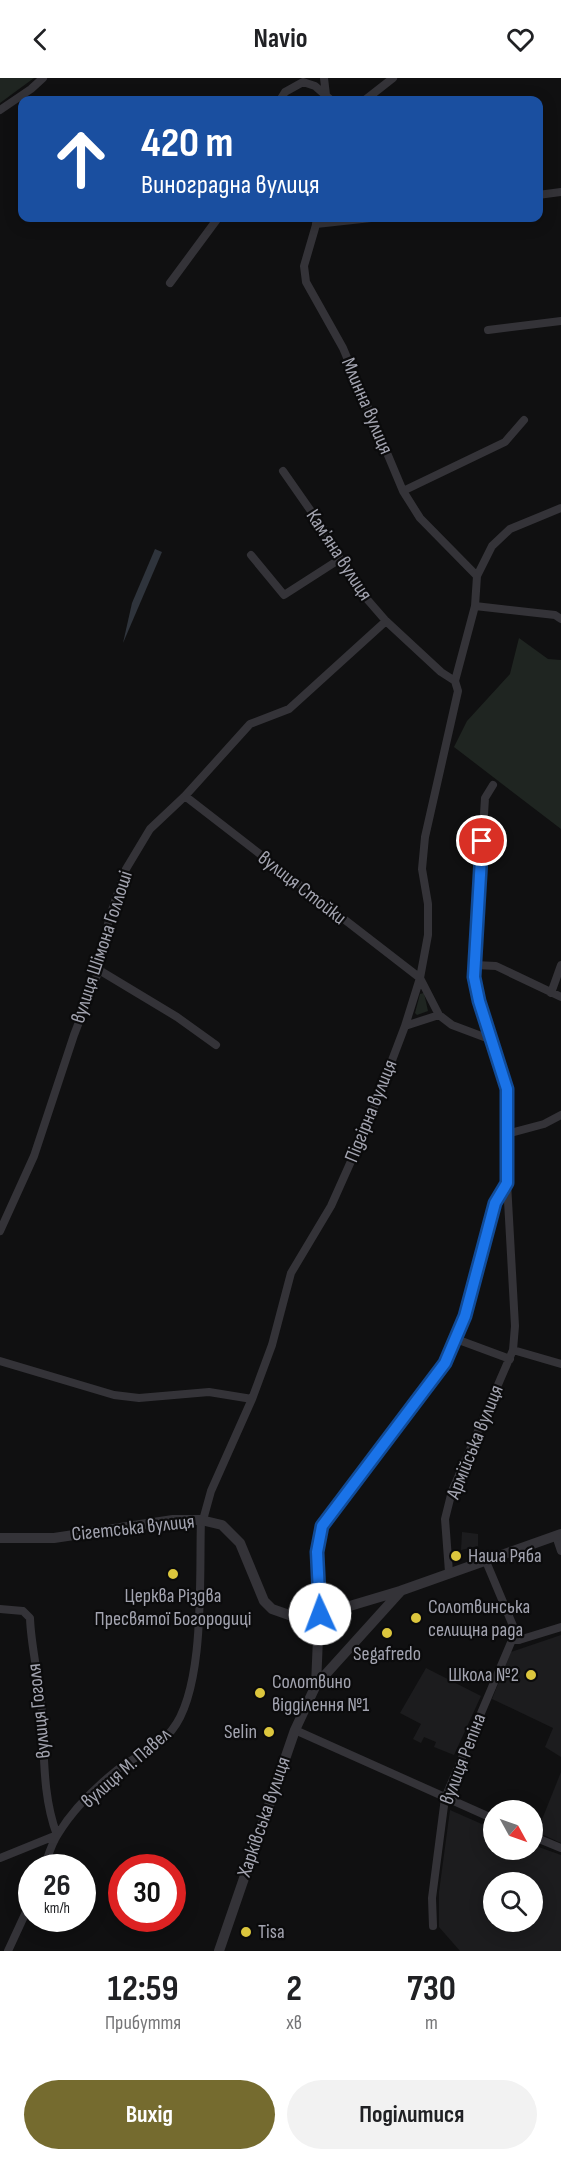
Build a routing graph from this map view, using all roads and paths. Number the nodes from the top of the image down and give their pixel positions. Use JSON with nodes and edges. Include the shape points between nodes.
{"nodes":[{"id":1,"x":43,"y":78,"type":"edge"},
{"id":2,"x":324,"y":78,"type":"edge"},
{"id":3,"x":393,"y":78,"type":"edge"},
{"id":4,"x":19,"y":96,"type":"edge"},
{"id":5,"x":282,"y":96,"type":"edge"},
{"id":6,"x":327,"y":96,"type":"edge"},
{"id":7,"x":328,"y":96,"type":"edge"},
{"id":8,"x":370,"y":96,"type":"edge"},
{"id":9,"x":18,"y":97,"type":"edge"},
{"id":10,"x":0,"y":110,"type":"edge"},
{"id":11,"x":561,"y":192,"type":"edge"},
{"id":12,"x":543,"y":194,"type":"edge"},
{"id":13,"x":215,"y":222,"type":"edge"},
{"id":14,"x":317,"y":222,"type":"edge"},
{"id":15,"x":170,"y":283,"type":"dead end"},
{"id":16,"x":561,"y":321,"type":"edge"},
{"id":17,"x":488,"y":330,"type":"dead end"},
{"id":18,"x":524,"y":420,"type":"dead end"},
{"id":19,"x":283,"y":471,"type":"dead end"},
{"id":20,"x":403,"y":491,"type":"junction"},
{"id":21,"x":561,"y":508,"type":"edge"},
{"id":22,"x":251,"y":555,"type":"dead end"},
{"id":23,"x":340,"y":559,"type":"junction"},
{"id":24,"x":477,"y":576,"type":"junction"},
{"id":25,"x":475,"y":606,"type":"junction"},
{"id":26,"x":561,"y":619,"type":"edge"},
{"id":27,"x":386,"y":621,"type":"junction"},
{"id":28,"x":455,"y":681,"type":"junction"},
{"id":29,"x":493,"y":785,"type":"dead end"},
{"id":30,"x":185,"y":796,"type":"junction"},
{"id":31,"x":475,"y":965,"type":"junction"},
{"id":32,"x":561,"y":965,"type":"edge"},
{"id":33,"x":99,"y":970,"type":"junction"},
{"id":34,"x":420,"y":978,"type":"junction"},
{"id":35,"x":552,"y":993,"type":"junction"},
{"id":36,"x":561,"y":997,"type":"edge"},
{"id":37,"x":439,"y":1015,"type":"junction"},
{"id":38,"x":405,"y":1026,"type":"junction"},
{"id":39,"x":492,"y":1040,"type":"junction"},
{"id":40,"x":216,"y":1046,"type":"dead end"},
{"id":41,"x":561,"y":1115,"type":"edge"},
{"id":42,"x":507,"y":1134,"type":"junction"},
{"id":43,"x":507,"y":1183,"type":"junction"},
{"id":44,"x":0,"y":1231,"type":"edge"},
{"id":45,"x":456,"y":1339,"type":"junction"},
{"id":46,"x":513,"y":1350,"type":"junction"},
{"id":47,"x":510,"y":1359,"type":"junction"},
{"id":48,"x":0,"y":1361,"type":"edge"},
{"id":49,"x":561,"y":1364,"type":"edge"},
{"id":50,"x":252,"y":1399,"type":"junction"},
{"id":51,"x":202,"y":1520,"type":"junction"},
{"id":52,"x":559,"y":1535,"type":"edge"},
{"id":53,"x":0,"y":1538,"type":"edge"},
{"id":54,"x":561,"y":1551,"type":"edge"},
{"id":55,"x":485,"y":1559,"type":"junction"},
{"id":56,"x":449,"y":1572,"type":"junction"},
{"id":57,"x":400,"y":1592,"type":"junction"},
{"id":58,"x":0,"y":1609,"type":"edge"},
{"id":59,"x":320,"y":1614,"type":"junction"},
{"id":60,"x":561,"y":1627,"type":"edge"},
{"id":61,"x":519,"y":1640,"type":"junction"},
{"id":62,"x":316,"y":1684,"type":"junction"},
{"id":63,"x":295,"y":1730,"type":"junction"},
{"id":64,"x":445,"y":1798,"type":"junction"},
{"id":65,"x":483,"y":1814,"type":"edge"},
{"id":66,"x":57,"y":1835,"type":"junction"},
{"id":67,"x":543,"y":1841,"type":"edge"},
{"id":68,"x":561,"y":1848,"type":"edge"},
{"id":69,"x":50,"y":1854,"type":"edge"},
{"id":70,"x":0,"y":1858,"type":"edge"},
{"id":71,"x":433,"y":1926,"type":"dead end"},
{"id":72,"x":18,"y":1929,"type":"edge"},
{"id":73,"x":8,"y":1951,"type":"edge"},
{"id":74,"x":219,"y":1951,"type":"edge"}],
"edges":[{"from":1,"to":4,"type":"street"},
{"from":2,"to":7,"type":"street"},
{"from":3,"to":8,"type":"street"},
{"from":5,"to":6,"type":"street","via":[[303,82]]},
{"from":9,"to":10,"type":"street"},
{"from":11,"to":12,"type":"street"},
{"from":13,"to":15,"type":"street"},
{"from":14,"to":20,"type":"street","name":"Млинна вулиця","via":[[304,266],[306,282],[343,348]]},
{"from":16,"to":17,"type":"street"},
{"from":18,"to":20,"type":"street","via":[[505,442]]},
{"from":19,"to":23,"type":"street","name":"Камʼяна вулиця"},
{"from":20,"to":24,"type":"street","name":"Млинна вулиця","via":[[420,518]]},
{"from":21,"to":24,"type":"street","via":[[510,529],[492,546]]},
{"from":22,"to":23,"type":"street","via":[[284,595]]},
{"from":23,"to":27,"type":"street","name":"Камʼяна вулиця","via":[[353,583]]},
{"from":24,"to":25,"type":"street","name":"Підгірна вулиця"},
{"from":25,"to":26,"type":"street","via":[[555,615]]},
{"from":25,"to":28,"type":"street","name":"Підгірна вулиця"},
{"from":27,"to":28,"type":"street","name":"Камʼяна вулиця"},
{"from":27,"to":30,"type":"street","name":"вулиця Шімона Голлоші","via":[[289,709],[250,724]]},
{"from":28,"to":34,"type":"street","name":"Підгірна вулиця","via":[[458,691],[425,837],[422,868],[428,935]]},
{"from":29,"to":31,"type":"street","name":"Армійська вулиця","via":[[485,798]]},
{"from":30,"to":33,"type":"street","name":"вулиця Шімона Голлоші","via":[[150,830],[126,869],[109,919]]},
{"from":30,"to":34,"type":"street","name":"вулиця Стойки"},
{"from":31,"to":35,"type":"street","via":[[496,966]]},
{"from":31,"to":39,"type":"street","name":"Армійська вулиця","via":[[479,1001]]},
{"from":32,"to":35,"type":"street"},
{"from":33,"to":40,"type":"street","via":[[177,1017]]},
{"from":33,"to":44,"type":"street","name":"вулиця Шімона Голлоші","via":[[33,1156]]},
{"from":34,"to":37,"type":"street"},
{"from":34,"to":38,"type":"street","name":"Підгірна вулиця"},
{"from":35,"to":36,"type":"street"},
{"from":37,"to":38,"type":"street"},
{"from":37,"to":39,"type":"street","via":[[452,1025]]},
{"from":38,"to":50,"type":"street","name":"Підгірна вулиця","via":[[331,1206],[291,1273],[272,1345]]},
{"from":39,"to":42,"type":"street","name":"Армійська вулиця","via":[[507,1089]]},
{"from":41,"to":42,"type":"street"},
{"from":42,"to":43,"type":"street","name":"Армійська вулиця"},
{"from":43,"to":45,"type":"street","via":[[495,1203]]},
{"from":43,"to":46,"type":"street","name":"Армійська вулиця"},
{"from":45,"to":47,"type":"street"},
{"from":45,"to":59,"type":"street","via":[[445,1363],[322,1526],[317,1552]]},
{"from":46,"to":47,"type":"street","name":"Армійська вулиця"},
{"from":46,"to":49,"type":"street"},
{"from":47,"to":56,"type":"street","name":"Армійська вулиця","via":[[452,1491],[445,1519]]},
{"from":48,"to":50,"type":"street","via":[[123,1396],[209,1392]]},
{"from":50,"to":51,"type":"street","name":"Підгірна вулиця","via":[[210,1491]]},
{"from":51,"to":53,"type":"street","name":"Сігетська вулиця","via":[[136,1524],[54,1538]]},
{"from":51,"to":59,"type":"street","name":"Сігетська вулиця","via":[[222,1525],[236,1537],[264,1600],[272,1609],[292,1616]]},
{"from":51,"to":66,"type":"street","name":"вулиця М. Павел","via":[[198,1639],[181,1716],[158,1744],[117,1770]]},
{"from":52,"to":54,"type":"street"},
{"from":52,"to":55,"type":"street","name":"Сігетська вулиця"},
{"from":55,"to":56,"type":"street","name":"Сігетська вулиця"},
{"from":55,"to":61,"type":"street"},
{"from":56,"to":57,"type":"street","name":"Сігетська вулиця"},
{"from":57,"to":59,"type":"street","name":"Сігетська вулиця"},
{"from":57,"to":62,"type":"street","name":"Харківська вулиця"},
{"from":58,"to":66,"type":"street","name":"вулиця Гоголя","via":[[22,1611],[30,1618],[50,1817]]},
{"from":59,"to":62,"type":"street","name":"Харківська вулиця"},
{"from":60,"to":61,"type":"street"},
{"from":61,"to":64,"type":"street","name":"вулиця Репіна","via":[[512,1640]]},
{"from":62,"to":63,"type":"street","name":"Харківська вулиця"},
{"from":63,"to":64,"type":"street"},
{"from":63,"to":74,"type":"street","name":"Харківська вулиця"},
{"from":64,"to":65,"type":"street"},
{"from":64,"to":71,"type":"street","name":"вулиця Репіна","via":[[432,1898]]},
{"from":66,"to":69,"type":"street","name":"вулиця М. Павел"},
{"from":66,"to":70,"type":"street"},
{"from":67,"to":68,"type":"street"},
{"from":72,"to":73,"type":"street"}]}
